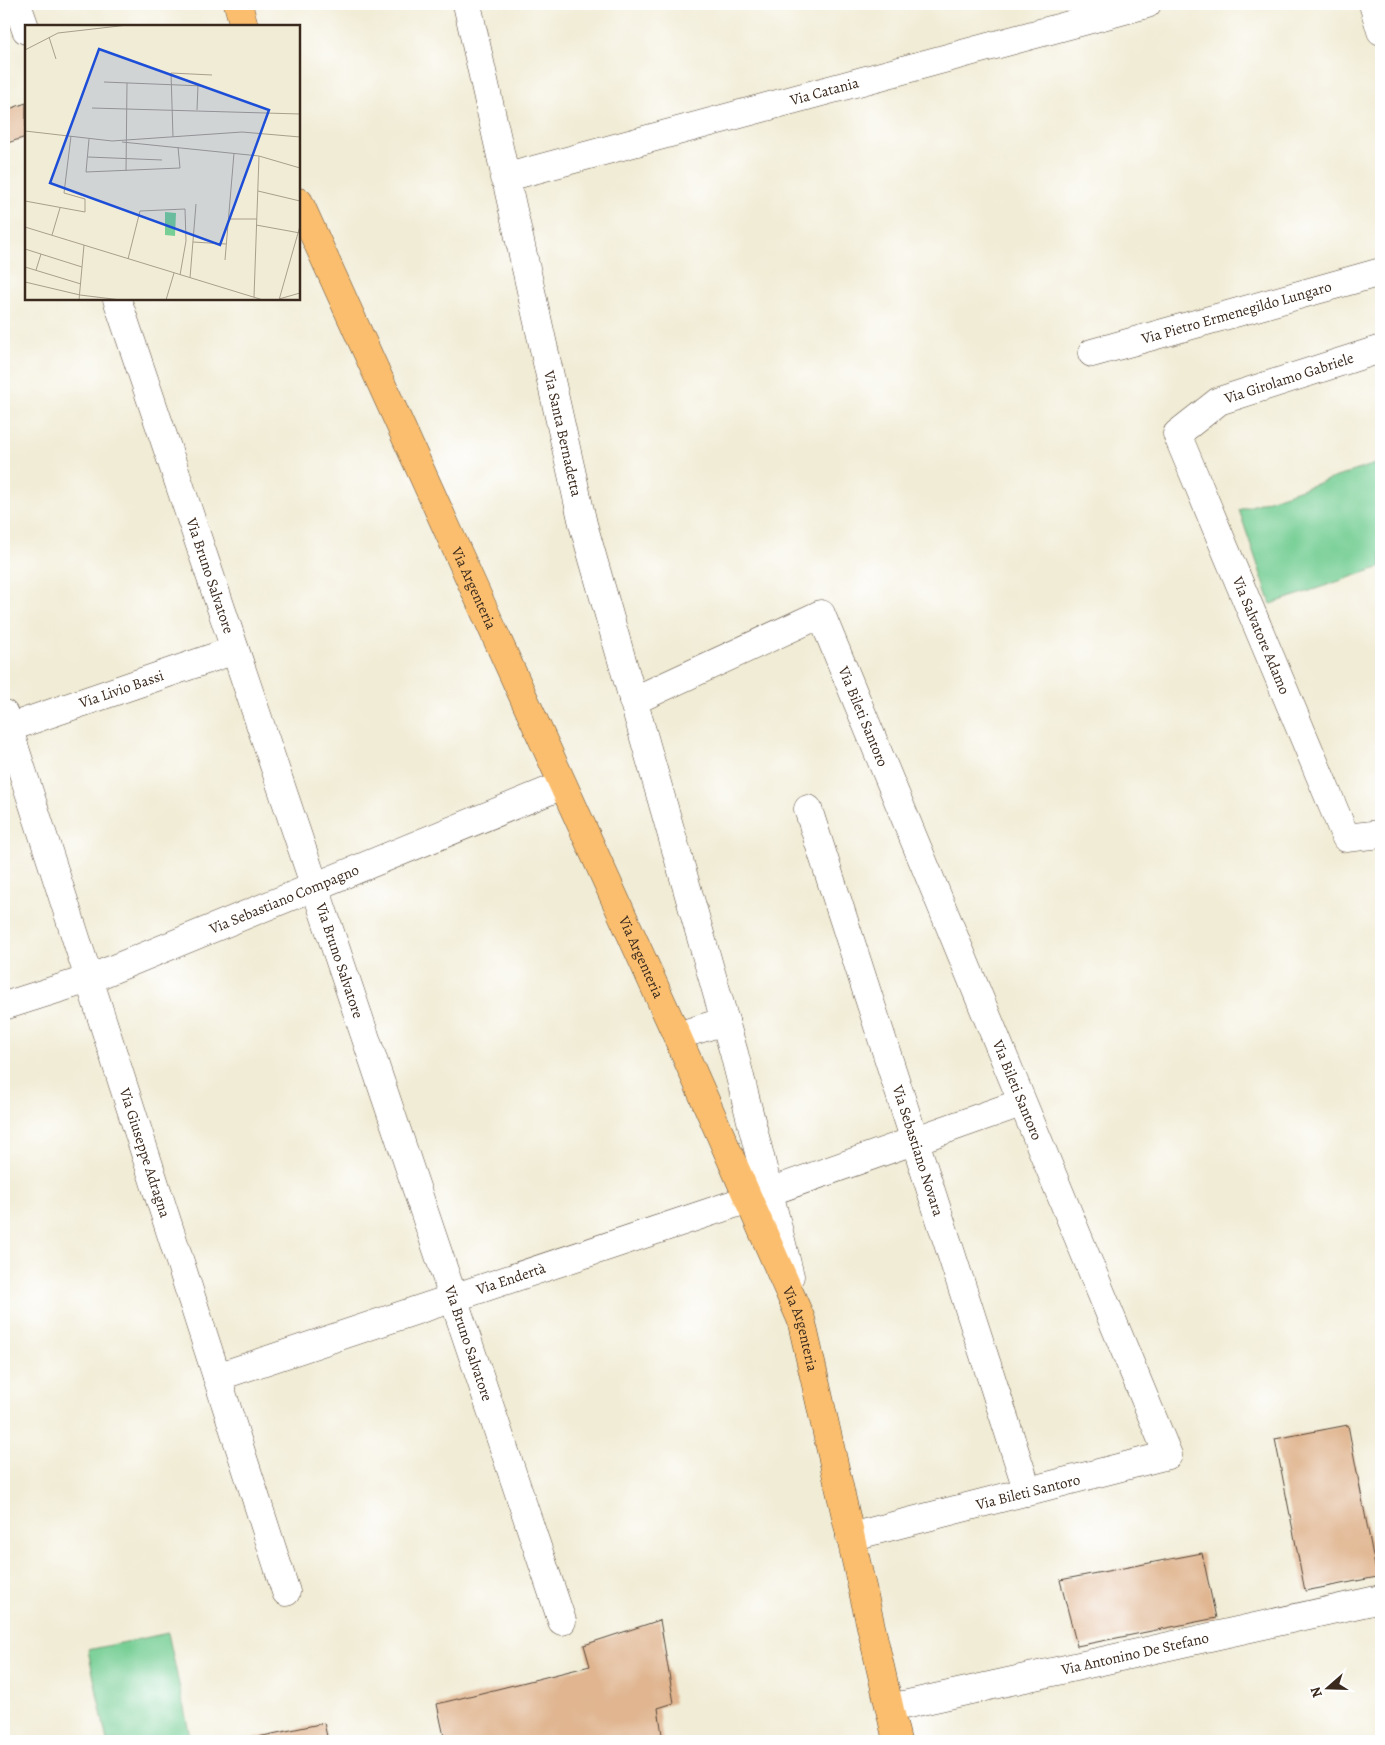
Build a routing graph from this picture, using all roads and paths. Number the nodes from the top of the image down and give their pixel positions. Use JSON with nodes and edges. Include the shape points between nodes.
{"nodes":[{"id":1,"x":17,"y":4,"type":"edge"},
{"id":2,"x":238,"y":4,"type":"edge"},
{"id":3,"x":467,"y":4,"type":"edge"},
{"id":4,"x":1147,"y":4,"type":"edge"},
{"id":5,"x":1373,"y":4,"type":"edge"},
{"id":6,"x":1119,"y":7,"type":"edge"},
{"id":7,"x":244,"y":25,"type":"edge"},
{"id":8,"x":25,"y":27,"type":"edge"},
{"id":9,"x":1381,"y":31,"type":"edge"},
{"id":10,"x":504,"y":178,"type":"junction"},
{"id":11,"x":300,"y":204,"type":"edge"},
{"id":12,"x":1381,"y":272,"type":"edge"},
{"id":13,"x":116,"y":300,"type":"edge"},
{"id":14,"x":1381,"y":349,"type":"edge"},
{"id":15,"x":1092,"y":353,"type":"dead end"},
{"id":16,"x":1177,"y":434,"type":"joint"},
{"id":17,"x":235,"y":650,"type":"junction"},
{"id":18,"x":633,"y":702,"type":"junction"},
{"id":19,"x":6,"y":721,"type":"edge"},
{"id":20,"x":563,"y":785,"type":"junction"},
{"id":21,"x":808,"y":809,"type":"dead end"},
{"id":22,"x":1381,"y":834,"type":"edge"},
{"id":23,"x":314,"y":886,"type":"junction"},
{"id":24,"x":89,"y":979,"type":"junction"},
{"id":25,"x":4,"y":1006,"type":"edge"},
{"id":26,"x":725,"y":1022,"type":"junction"},
{"id":27,"x":677,"y":1036,"type":"junction"},
{"id":28,"x":1021,"y":1103,"type":"junction"},
{"id":29,"x":914,"y":1141,"type":"junction"},
{"id":30,"x":759,"y":1196,"type":"junction"},
{"id":31,"x":453,"y":1298,"type":"junction"},
{"id":32,"x":217,"y":1377,"type":"junction"},
{"id":33,"x":1028,"y":1492,"type":"junction"},
{"id":34,"x":850,"y":1537,"type":"junction"},
{"id":35,"x":286,"y":1592,"type":"dead end"},
{"id":36,"x":1381,"y":1599,"type":"edge"},
{"id":37,"x":562,"y":1621,"type":"dead end"},
{"id":38,"x":890,"y":1708,"type":"junction"},
{"id":39,"x":897,"y":1741,"type":"edge"}],
"edges":[{"from":1,"to":8,"type":"street"},
{"from":2,"to":7,"type":"main road"},
{"from":3,"to":10,"type":"street","name":"Via Santa Bernadetta"},
{"from":4,"to":6,"type":"street","name":"Via Catania"},
{"from":5,"to":9,"type":"street"},
{"from":6,"to":10,"type":"street","name":"Via Catania"},
{"from":10,"to":18,"type":"street","name":"Via Santa Bernadetta","via":[[583,524]]},
{"from":11,"to":20,"type":"main road","name":"Via Argenteria"},
{"from":12,"to":15,"type":"street","name":"Via Pietro Ermenegildo Lungaro"},
{"from":13,"to":17,"type":"street","name":"Via Bruno Salvatore"},
{"from":14,"to":16,"type":"street","name":"Via Girolamo Gabriele","via":[[1219,401]]},
{"from":16,"to":22,"type":"street","name":"Via Salvatore Adamo","via":[[1346,838]]},
{"from":17,"to":19,"type":"street","name":"Via Livio Bassi"},
{"from":17,"to":23,"type":"street","name":"Via Bruno Salvatore"},
{"from":18,"to":26,"type":"street","name":"Via Santa Bernadetta"},
{"from":18,"to":28,"type":"street","name":"Via Bileti Santoro","via":[[820,614]]},
{"from":19,"to":24,"type":"street","name":"Via Giuseppe Adragna"},
{"from":20,"to":23,"type":"street","name":"Via Sebastiano Compagno"},
{"from":20,"to":27,"type":"main road","name":"Via Argenteria"},
{"from":21,"to":29,"type":"street","name":"Via Sebastiano Novara"},
{"from":23,"to":24,"type":"street","name":"Via Sebastiano Compagno"},
{"from":23,"to":31,"type":"street","name":"Via Bruno Salvatore"},
{"from":24,"to":25,"type":"street","name":"Via Sebastiano Compagno"},
{"from":24,"to":32,"type":"street","name":"Via Giuseppe Adragna"},
{"from":26,"to":27,"type":"street"},
{"from":26,"to":30,"type":"street","name":"Via Santa Bernadetta"},
{"from":27,"to":30,"type":"main road","name":"Via Argenteria"},
{"from":28,"to":29,"type":"street","name":"Via Endertà"},
{"from":28,"to":33,"type":"street","name":"Via Bileti Santoro","via":[[1168,1455]]},
{"from":29,"to":30,"type":"street","name":"Via Endertà"},
{"from":29,"to":33,"type":"street","name":"Via Sebastiano Novara"},
{"from":30,"to":31,"type":"street","name":"Via Endertà"},
{"from":30,"to":34,"type":"main road","name":"Via Argenteria","via":[[801,1319]]},
{"from":31,"to":32,"type":"street","name":"Via Endertà"},
{"from":31,"to":37,"type":"street","name":"Via Bruno Salvatore"},
{"from":32,"to":35,"type":"street","name":"Via Giuseppe Adragna"},
{"from":33,"to":34,"type":"street","name":"Via Bileti Santoro"},
{"from":34,"to":38,"type":"main road","name":"Via Argenteria"},
{"from":36,"to":38,"type":"street","name":"Via Antonino De Stefano"},
{"from":38,"to":39,"type":"main road","name":"Via Argenteria"}]}
